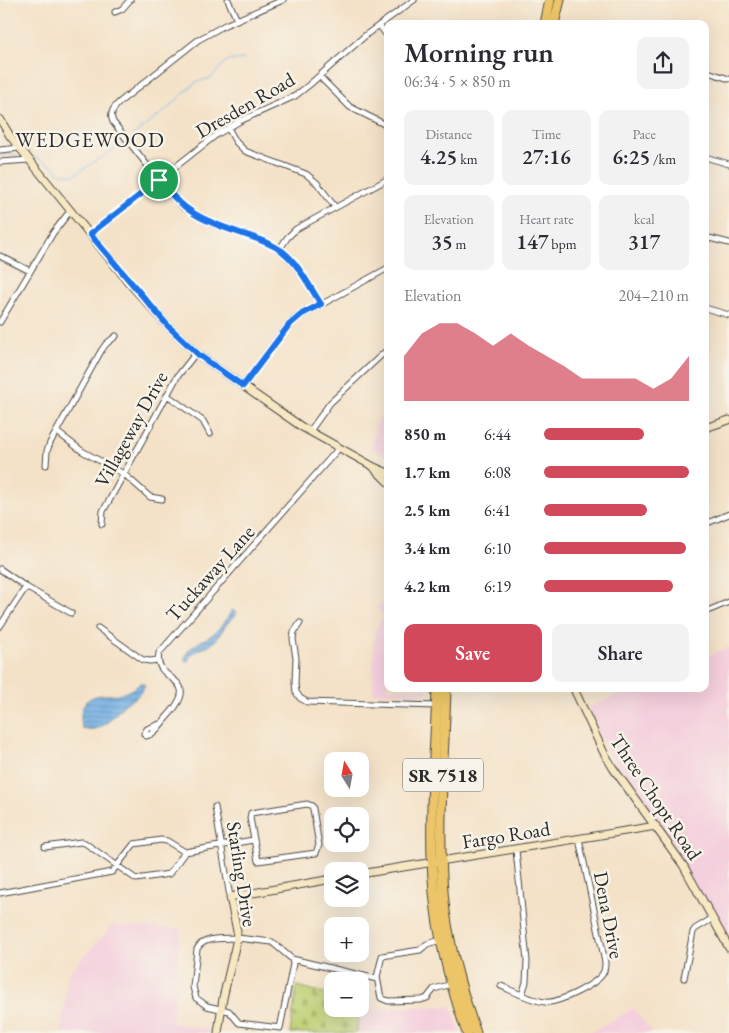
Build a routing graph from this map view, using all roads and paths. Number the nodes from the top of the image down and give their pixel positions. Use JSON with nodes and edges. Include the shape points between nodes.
{"nodes":[{"id":1,"x":130,"y":0,"type":"edge"},
{"id":2,"x":228,"y":0,"type":"edge"},
{"id":3,"x":283,"y":0,"type":"edge"},
{"id":4,"x":414,"y":0,"type":"edge"},
{"id":5,"x":550,"y":0,"type":"edge"},
{"id":6,"x":560,"y":0,"type":"edge"},
{"id":7,"x":115,"y":12,"type":"dead end"},
{"id":8,"x":238,"y":20,"type":"junction"},
{"id":9,"x":386,"y":20,"type":"edge"},
{"id":10,"x":546,"y":20,"type":"edge"},
{"id":11,"x":555,"y":20,"type":"edge"},
{"id":12,"x":384,"y":21,"type":"edge"},
{"id":13,"x":379,"y":25,"type":"junction"},
{"id":14,"x":384,"y":32,"type":"edge"},
{"id":15,"x":709,"y":72,"type":"edge"},
{"id":16,"x":319,"y":76,"type":"junction"},
{"id":17,"x":729,"y":79,"type":"edge"},
{"id":18,"x":0,"y":120,"type":"edge"},
{"id":19,"x":384,"y":124,"type":"edge"},
{"id":20,"x":228,"y":128,"type":"junction"},
{"id":21,"x":20,"y":148,"type":"junction"},
{"id":22,"x":0,"y":150,"type":"edge"},
{"id":23,"x":709,"y":158,"type":"edge"},
{"id":24,"x":29,"y":160,"type":"junction"},
{"id":25,"x":0,"y":162,"type":"edge"},
{"id":26,"x":729,"y":164,"type":"edge"},
{"id":27,"x":159,"y":180,"type":"junction"},
{"id":28,"x":384,"y":181,"type":"edge"},
{"id":29,"x":335,"y":207,"type":"junction"},
{"id":30,"x":70,"y":211,"type":"junction"},
{"id":31,"x":90,"y":234,"type":"junction"},
{"id":32,"x":709,"y":239,"type":"edge"},
{"id":33,"x":729,"y":243,"type":"edge"},
{"id":34,"x":279,"y":250,"type":"junction"},
{"id":35,"x":0,"y":256,"type":"edge"},
{"id":36,"x":30,"y":271,"type":"junction"},
{"id":37,"x":384,"y":271,"type":"edge"},
{"id":38,"x":321,"y":304,"type":"junction"},
{"id":39,"x":709,"y":309,"type":"edge"},
{"id":40,"x":729,"y":315,"type":"edge"},
{"id":41,"x":0,"y":322,"type":"edge"},
{"id":42,"x":116,"y":336,"type":"dead end"},
{"id":43,"x":196,"y":353,"type":"junction"},
{"id":44,"x":384,"y":353,"type":"edge"},
{"id":45,"x":243,"y":386,"type":"junction"},
{"id":46,"x":167,"y":394,"type":"junction"},
{"id":47,"x":729,"y":420,"type":"edge"},
{"id":48,"x":709,"y":427,"type":"edge"},
{"id":49,"x":310,"y":431,"type":"junction"},
{"id":50,"x":57,"y":432,"type":"junction"},
{"id":51,"x":210,"y":434,"type":"dead end"},
{"id":52,"x":339,"y":448,"type":"junction"},
{"id":53,"x":46,"y":465,"type":"dead end"},
{"id":54,"x":374,"y":467,"type":"junction"},
{"id":55,"x":384,"y":471,"type":"edge"},
{"id":56,"x":124,"y":474,"type":"junction"},
{"id":57,"x":384,"y":478,"type":"edge"},
{"id":58,"x":162,"y":498,"type":"dead end"},
{"id":59,"x":729,"y":514,"type":"edge"},
{"id":60,"x":709,"y":522,"type":"edge"},
{"id":61,"x":102,"y":524,"type":"dead end"},
{"id":62,"x":0,"y":569,"type":"edge"},
{"id":63,"x":26,"y":588,"type":"junction"},
{"id":64,"x":729,"y":602,"type":"edge"},
{"id":65,"x":709,"y":610,"type":"edge"},
{"id":66,"x":71,"y":613,"type":"dead end"},
{"id":67,"x":300,"y":623,"type":"dead end"},
{"id":68,"x":0,"y":626,"type":"edge"},
{"id":69,"x":98,"y":628,"type":"dead end"},
{"id":70,"x":158,"y":660,"type":"junction"},
{"id":71,"x":438,"y":692,"type":"edge"},
{"id":72,"x":445,"y":692,"type":"edge"},
{"id":73,"x":575,"y":692,"type":"edge"},
{"id":74,"x":441,"y":706,"type":"junction"},
{"id":75,"x":162,"y":723,"type":"dead end"},
{"id":76,"x":215,"y":807,"type":"dead end"},
{"id":77,"x":656,"y":826,"type":"junction"},
{"id":78,"x":579,"y":839,"type":"junction"},
{"id":79,"x":253,"y":840,"type":"junction"},
{"id":80,"x":221,"y":846,"type":"junction"},
{"id":81,"x":45,"y":847,"type":"dead end"},
{"id":82,"x":516,"y":850,"type":"junction"},
{"id":83,"x":185,"y":852,"type":"junction"},
{"id":84,"x":437,"y":862,"type":"junction"},
{"id":85,"x":117,"y":866,"type":"junction"},
{"id":86,"x":369,"y":873,"type":"edge"},
{"id":87,"x":324,"y":880,"type":"edge"},
{"id":88,"x":0,"y":893,"type":"edge"},
{"id":89,"x":230,"y":897,"type":"junction"},
{"id":90,"x":713,"y":918,"type":"junction"},
{"id":91,"x":236,"y":938,"type":"junction"},
{"id":92,"x":441,"y":940,"type":"junction"},
{"id":93,"x":729,"y":948,"type":"edge"},
{"id":94,"x":292,"y":959,"type":"junction"},
{"id":95,"x":684,"y":978,"type":"dead end"},
{"id":96,"x":377,"y":979,"type":"junction"},
{"id":97,"x":455,"y":983,"type":"junction"},
{"id":98,"x":501,"y":986,"type":"dead end"},
{"id":99,"x":522,"y":995,"type":"junction"},
{"id":100,"x":221,"y":1008,"type":"junction"},
{"id":101,"x":218,"y":1033,"type":"edge"},
{"id":102,"x":467,"y":1033,"type":"edge"},
{"id":103,"x":476,"y":1033,"type":"edge"}],
"edges":[{"from":1,"to":7,"type":"street"},
{"from":2,"to":8,"type":"street"},
{"from":3,"to":8,"type":"street"},
{"from":4,"to":9,"type":"street","name":"Dresden Road"},
{"from":5,"to":10,"type":"highway"},
{"from":6,"to":11,"type":"highway"},
{"from":8,"to":27,"type":"street","via":[[190,45],[115,106],[111,114],[113,122]]},
{"from":12,"to":13,"type":"street","name":"Dresden Road"},
{"from":13,"to":14,"type":"street"},
{"from":13,"to":16,"type":"street","name":"Dresden Road"},
{"from":15,"to":17,"type":"street"},
{"from":16,"to":19,"type":"street","via":[[350,108]]},
{"from":16,"to":20,"type":"street","name":"Dresden Road","via":[[294,96]]},
{"from":18,"to":21,"type":"main road"},
{"from":20,"to":27,"type":"street","name":"Dresden Road"},
{"from":20,"to":29,"type":"street","via":[[245,150],[306,174]]},
{"from":21,"to":22,"type":"street"},
{"from":21,"to":24,"type":"main road"},
{"from":23,"to":26,"type":"street"},
{"from":24,"to":25,"type":"street"},
{"from":24,"to":30,"type":"main road"},
{"from":27,"to":31,"type":"street","name":"Dresden Road"},
{"from":27,"to":34,"type":"street","via":[[184,208],[200,218]]},
{"from":28,"to":29,"type":"street"},
{"from":29,"to":34,"type":"street","via":[[296,229]]},
{"from":30,"to":31,"type":"main road"},
{"from":30,"to":36,"type":"street"},
{"from":31,"to":43,"type":"main road","via":[[168,326]]},
{"from":32,"to":33,"type":"street"},
{"from":34,"to":38,"type":"street","via":[[295,265]]},
{"from":35,"to":36,"type":"street"},
{"from":36,"to":41,"type":"street"},
{"from":37,"to":38,"type":"street"},
{"from":38,"to":45,"type":"street","via":[[289,325]]},
{"from":39,"to":40,"type":"street"},
{"from":42,"to":50,"type":"street","via":[[101,351]]},
{"from":43,"to":45,"type":"main road"},
{"from":43,"to":46,"type":"street","name":"Villageway Drive"},
{"from":44,"to":49,"type":"street","via":[[330,403]]},
{"from":45,"to":49,"type":"main road"},
{"from":46,"to":51,"type":"street","via":[[203,421]]},
{"from":46,"to":56,"type":"street","name":"Villageway Drive"},
{"from":47,"to":48,"type":"main road"},
{"from":49,"to":52,"type":"main road"},
{"from":50,"to":53,"type":"street","via":[[47,451]]},
{"from":50,"to":56,"type":"street","via":[[82,451]]},
{"from":52,"to":54,"type":"main road"},
{"from":52,"to":70,"type":"street","name":"Tuckaway Lane","via":[[160,651]]},
{"from":54,"to":55,"type":"main road"},
{"from":54,"to":57,"type":"main road"},
{"from":56,"to":58,"type":"street","via":[[145,494]]},
{"from":56,"to":61,"type":"street","name":"Villageway Drive","via":[[103,511]]},
{"from":59,"to":60,"type":"street"},
{"from":62,"to":63,"type":"street"},
{"from":63,"to":66,"type":"street"},
{"from":63,"to":68,"type":"street"},
{"from":64,"to":65,"type":"street"},
{"from":67,"to":74,"type":"street","via":[[293,639],[295,684],[300,698],[307,702]]},
{"from":69,"to":70,"type":"street","via":[[143,660]]},
{"from":70,"to":75,"type":"street","via":[[163,670],[180,686],[182,696]]},
{"from":71,"to":74,"type":"highway","number":"SR 7518"},
{"from":72,"to":74,"type":"highway","number":"SR 7518"},
{"from":73,"to":77,"type":"main road","name":"Three Chopt Road","via":[[613,768]]},
{"from":74,"to":84,"type":"highway","number":"SR 7518"},
{"from":76,"to":80,"type":"street","name":"Starling Drive"},
{"from":77,"to":78,"type":"main road","name":"Fargo Road"},
{"from":77,"to":90,"type":"main road","name":"Three Chopt Road"},
{"from":78,"to":82,"type":"main road","name":"Fargo Road"},
{"from":78,"to":99,"type":"street","name":"Dena Drive","via":[[605,962],[604,971],[598,979],[557,1002],[546,1003]]},
{"from":79,"to":79,"type":"street","via":[[252,813],[307,804],[312,806],[319,846],[316,853],[260,862]]},
{"from":79,"to":80,"type":"street"},
{"from":80,"to":83,"type":"street"},
{"from":80,"to":89,"type":"street","name":"Starling Drive"},
{"from":81,"to":85,"type":"street","via":[[85,843]]},
{"from":82,"to":84,"type":"main road","name":"Fargo Road"},
{"from":82,"to":99,"type":"street","via":[[527,961]]},
{"from":83,"to":85,"type":"street","via":[[162,840],[134,844]]},
{"from":83,"to":85,"type":"street","via":[[168,874],[136,879]]},
{"from":84,"to":86,"type":"main road","name":"Fargo Road"},
{"from":84,"to":92,"type":"highway","number":"SR 7518","via":[[434,892]]},
{"from":84,"to":97,"type":"highway","number":"SR 7518"},
{"from":85,"to":88,"type":"street","via":[[112,872]]},
{"from":87,"to":89,"type":"main road"},
{"from":89,"to":91,"type":"main road","name":"Starling Drive"},
{"from":90,"to":93,"type":"main road","name":"Three Chopt Road"},
{"from":90,"to":95,"type":"street","via":[[693,932]]},
{"from":91,"to":94,"type":"street","via":[[272,942]]},
{"from":91,"to":100,"type":"main road","name":"Starling Drive","via":[[236,950]]},
{"from":91,"to":100,"type":"street","via":[[205,941],[197,949],[195,994],[203,1004]]},
{"from":92,"to":96,"type":"street","via":[[427,944],[423,949],[382,956]]},
{"from":92,"to":97,"type":"highway","number":"SR 7518"},
{"from":94,"to":96,"type":"street"},
{"from":94,"to":100,"type":"street","via":[[280,1028],[239,1023],[232,1012]]},
{"from":96,"to":97,"type":"street","via":[[381,998],[388,1001],[425,999],[434,989]]},
{"from":97,"to":102,"type":"highway","number":"SR 7518"},
{"from":97,"to":103,"type":"highway","number":"SR 7518"},
{"from":98,"to":99,"type":"street","name":"Dena Drive"},
{"from":100,"to":101,"type":"main road","name":"Starling Drive"}]}
